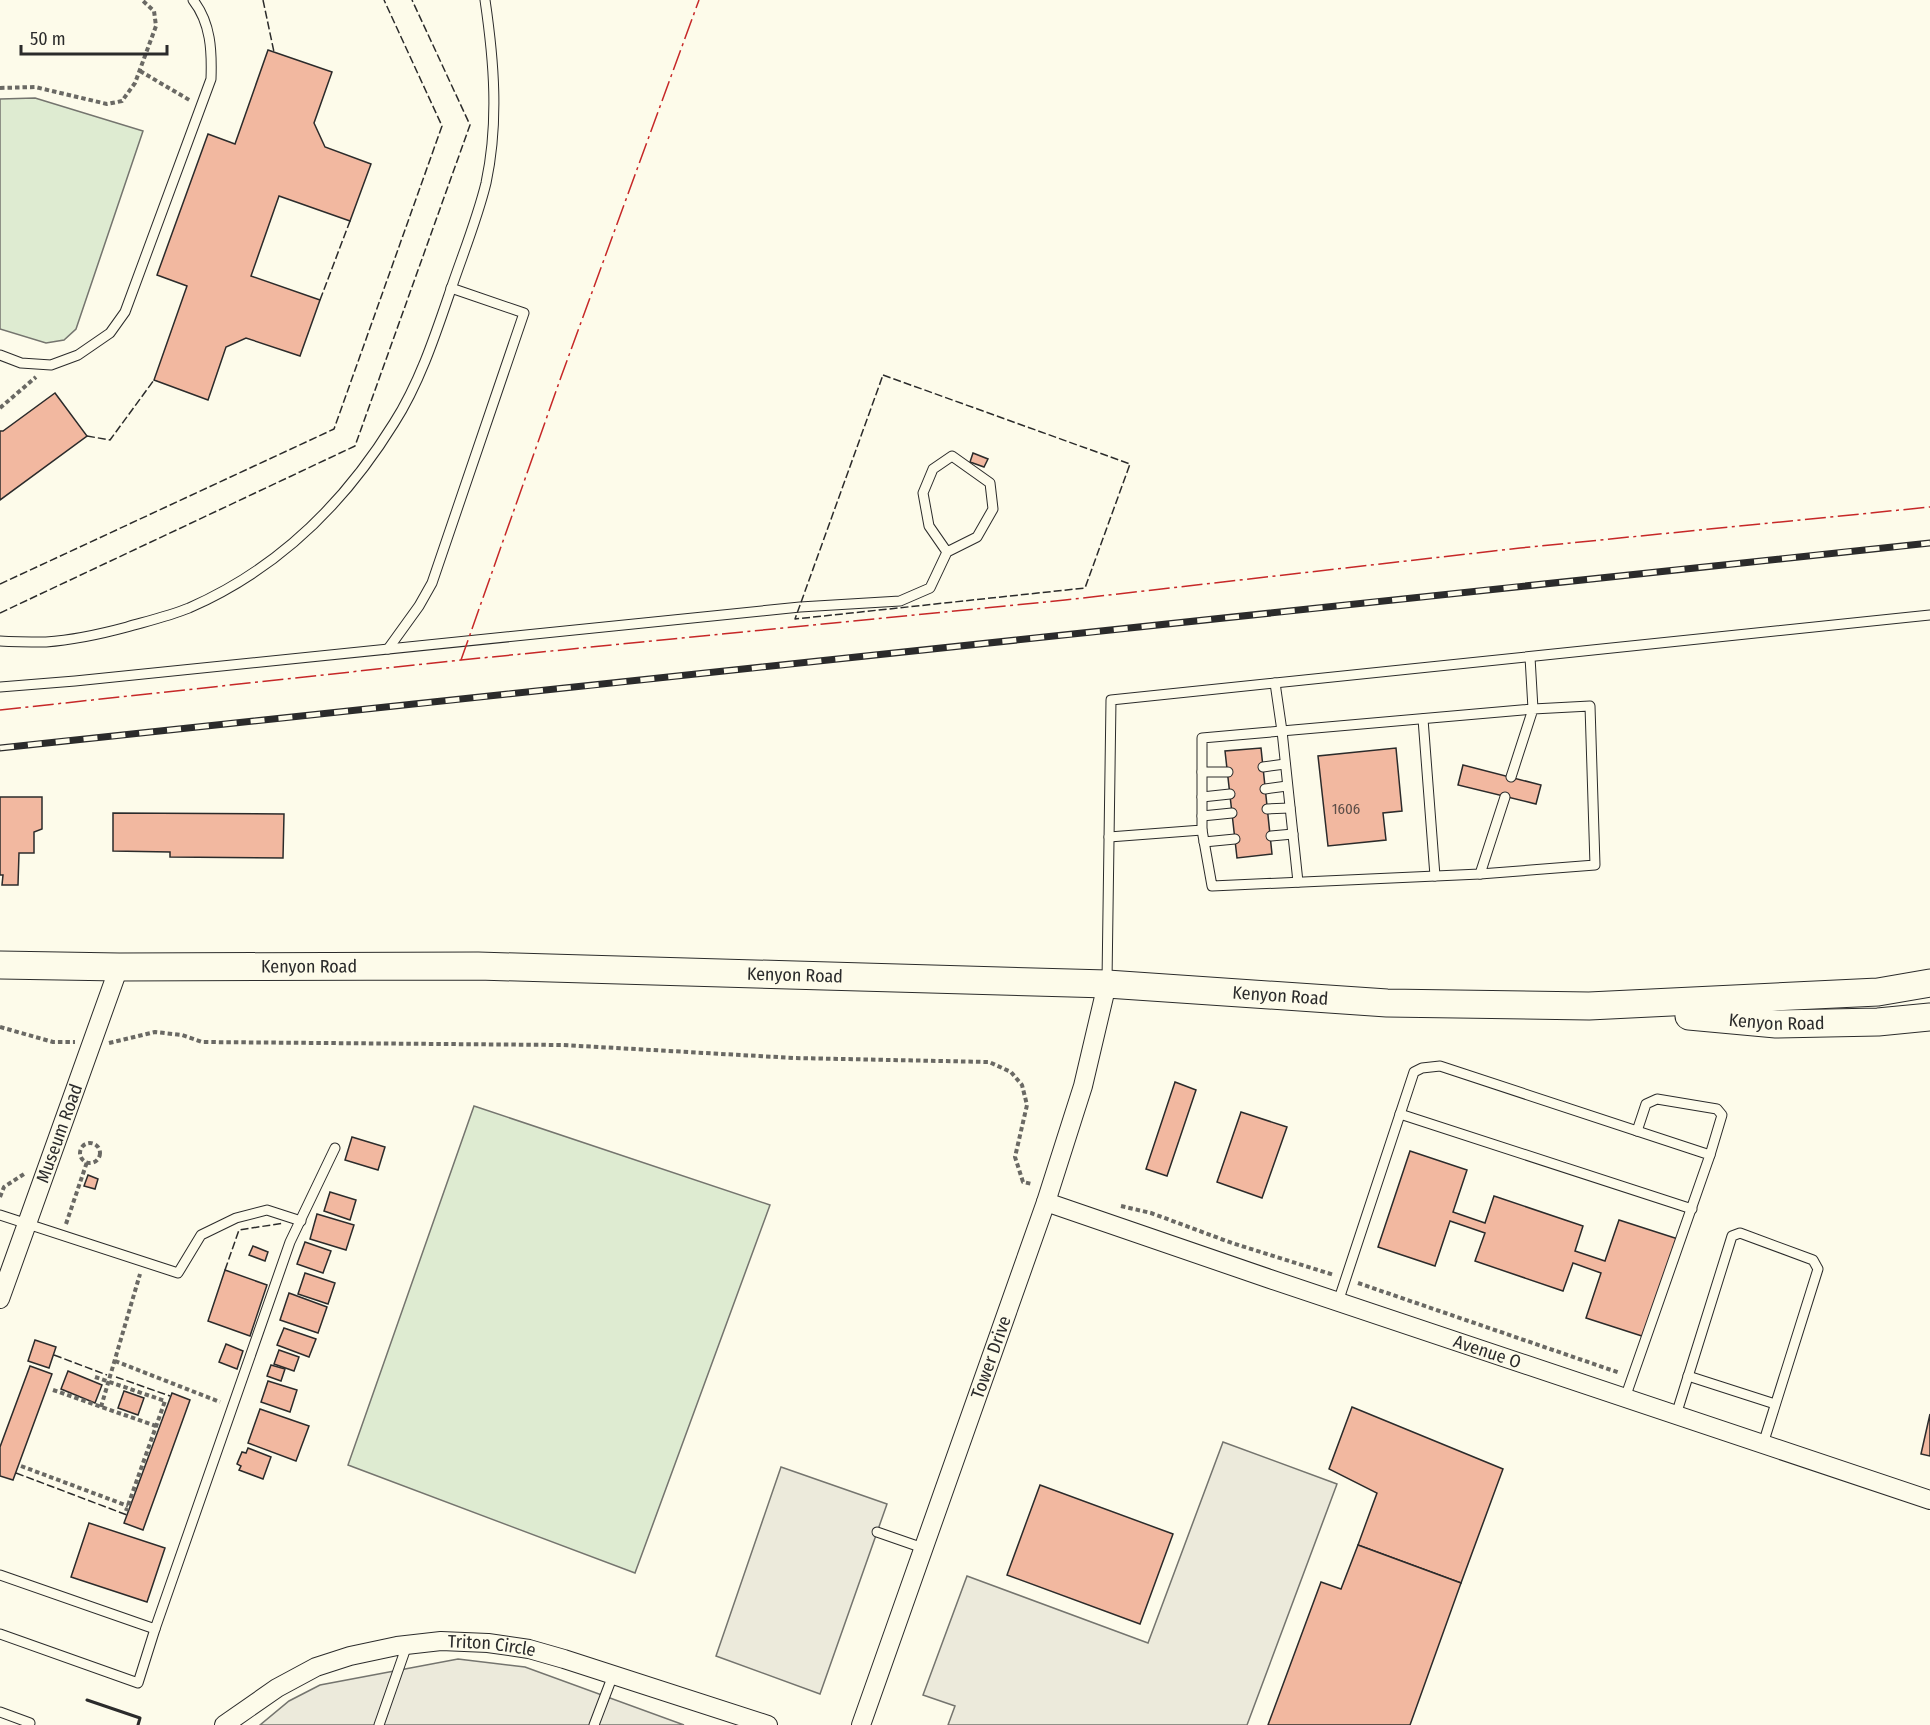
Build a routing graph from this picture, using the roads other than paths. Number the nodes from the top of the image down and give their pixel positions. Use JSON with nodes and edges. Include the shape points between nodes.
{"nodes":[{"id":1,"x":193,"y":0,"type":"edge"},
{"id":2,"x":485,"y":0,"type":"edge"},
{"id":3,"x":451,"y":288,"type":"junction"},
{"id":4,"x":0,"y":355,"type":"edge"},
{"id":5,"x":947,"y":552,"type":"junction"},
{"id":6,"x":1930,"y":615,"type":"edge"},
{"id":7,"x":0,"y":641,"type":"edge"},
{"id":8,"x":388,"y":649,"type":"junction"},
{"id":9,"x":1530,"y":657,"type":"junction"},
{"id":10,"x":1275,"y":683,"type":"junction"},
{"id":11,"x":0,"y":687,"type":"edge"},
{"id":12,"x":1533,"y":709,"type":"junction"},
{"id":13,"x":1423,"y":718,"type":"junction"},
{"id":14,"x":1282,"y":731,"type":"junction"},
{"id":15,"x":1285,"y":764,"type":"junction"},
{"id":16,"x":1263,"y":766,"type":"dead end"},
{"id":17,"x":1202,"y":772,"type":"junction"},
{"id":18,"x":1228,"y":772,"type":"dead end"},
{"id":19,"x":1511,"y":777,"type":"dead end"},
{"id":20,"x":1287,"y":786,"type":"junction"},
{"id":21,"x":1265,"y":789,"type":"dead end"},
{"id":22,"x":1230,"y":794,"type":"dead end"},
{"id":23,"x":1202,"y":797,"type":"junction"},
{"id":24,"x":1505,"y":797,"type":"dead end"},
{"id":25,"x":1290,"y":808,"type":"junction"},
{"id":26,"x":1268,"y":809,"type":"dead end"},
{"id":27,"x":1232,"y":813,"type":"dead end"},
{"id":28,"x":1202,"y":816,"type":"junction"},
{"id":29,"x":1202,"y":830,"type":"junction"},
{"id":30,"x":1293,"y":834,"type":"junction"},
{"id":31,"x":1270,"y":836,"type":"dead end"},
{"id":32,"x":1109,"y":837,"type":"junction"},
{"id":33,"x":1235,"y":839,"type":"dead end"},
{"id":34,"x":1204,"y":842,"type":"junction"},
{"id":35,"x":1480,"y":874,"type":"junction"},
{"id":36,"x":1435,"y":876,"type":"junction"},
{"id":37,"x":1298,"y":882,"type":"junction"},
{"id":38,"x":0,"y":965,"type":"edge"},
{"id":39,"x":119,"y":967,"type":"junction"},
{"id":40,"x":1930,"y":983,"type":"edge"},
{"id":41,"x":1107,"y":984,"type":"junction"},
{"id":42,"x":1589,"y":1006,"type":"junction"},
{"id":43,"x":1930,"y":1017,"type":"edge"},
{"id":44,"x":1400,"y":1114,"type":"junction"},
{"id":45,"x":1637,"y":1131,"type":"junction"},
{"id":46,"x":335,"y":1148,"type":"dead end"},
{"id":47,"x":1710,"y":1155,"type":"junction"},
{"id":48,"x":1048,"y":1195,"type":"junction"},
{"id":49,"x":1692,"y":1209,"type":"junction"},
{"id":50,"x":0,"y":1215,"type":"edge"},
{"id":51,"x":301,"y":1221,"type":"junction"},
{"id":52,"x":26,"y":1224,"type":"junction"},
{"id":53,"x":0,"y":1299,"type":"edge"},
{"id":54,"x":1338,"y":1302,"type":"junction"},
{"id":55,"x":1688,"y":1376,"type":"junction"},
{"id":56,"x":1625,"y":1398,"type":"junction"},
{"id":57,"x":1775,"y":1404,"type":"junction"},
{"id":58,"x":1676,"y":1415,"type":"junction"},
{"id":59,"x":1762,"y":1444,"type":"junction"},
{"id":60,"x":1930,"y":1500,"type":"edge"},
{"id":61,"x":877,"y":1532,"type":"dead end"},
{"id":62,"x":923,"y":1548,"type":"junction"},
{"id":63,"x":0,"y":1575,"type":"edge"},
{"id":64,"x":155,"y":1629,"type":"junction"},
{"id":65,"x":0,"y":1634,"type":"edge"},
{"id":66,"x":407,"y":1645,"type":"junction"},
{"id":67,"x":613,"y":1675,"type":"junction"},
{"id":68,"x":0,"y":1712,"type":"edge"},
{"id":69,"x":30,"y":1723,"type":"dead end"},
{"id":70,"x":224,"y":1725,"type":"edge"},
{"id":71,"x":380,"y":1725,"type":"edge"},
{"id":72,"x":594,"y":1725,"type":"edge"},
{"id":73,"x":768,"y":1725,"type":"edge"},
{"id":74,"x":861,"y":1725,"type":"edge"}],
"edges":[{"from":1,"to":4,"type":"lane","via":[[208,28],[211,79],[125,312],[110,333],[78,355],[51,364],[21,363]]},
{"from":2,"to":3,"type":"lane","via":[[494,86],[493,135],[483,192]]},
{"from":3,"to":7,"type":"lane","via":[[396,422],[337,502],[275,558],[188,608],[146,622],[94,636],[47,642]]},
{"from":3,"to":8,"type":"lane","via":[[524,313],[432,583]]},
{"from":5,"to":5,"type":"lane","via":[[929,526],[923,493],[933,470],[952,456],[990,483],[993,509],[977,537]]},
{"from":5,"to":8,"type":"lane","via":[[930,588],[900,601],[788,608]]},
{"from":6,"to":9,"type":"lane"},
{"from":8,"to":11,"type":"lane"},
{"from":9,"to":10,"type":"lane"},
{"from":9,"to":12,"type":"lane"},
{"from":10,"to":14,"type":"lane"},
{"from":10,"to":32,"type":"lane","via":[[1111,700]]},
{"from":12,"to":13,"type":"lane"},
{"from":12,"to":19,"type":"lane"},
{"from":12,"to":35,"type":"lane","via":[[1590,706],[1595,865]]},
{"from":13,"to":14,"type":"lane"},
{"from":13,"to":36,"type":"lane"},
{"from":14,"to":15,"type":"lane"},
{"from":14,"to":17,"type":"lane","via":[[1202,738]]},
{"from":15,"to":16,"type":"lane"},
{"from":15,"to":20,"type":"lane"},
{"from":17,"to":18,"type":"lane"},
{"from":17,"to":23,"type":"lane"},
{"from":20,"to":21,"type":"lane"},
{"from":20,"to":25,"type":"lane"},
{"from":22,"to":23,"type":"lane"},
{"from":23,"to":28,"type":"lane"},
{"from":24,"to":35,"type":"lane"},
{"from":25,"to":26,"type":"lane"},
{"from":25,"to":30,"type":"lane"},
{"from":27,"to":28,"type":"lane"},
{"from":28,"to":29,"type":"lane"},
{"from":29,"to":32,"type":"lane"},
{"from":29,"to":34,"type":"lane"},
{"from":30,"to":31,"type":"lane"},
{"from":30,"to":37,"type":"lane"},
{"from":32,"to":41,"type":"lane"},
{"from":33,"to":34,"type":"lane"},
{"from":34,"to":37,"type":"lane","via":[[1212,886]]},
{"from":35,"to":36,"type":"lane"},
{"from":36,"to":37,"type":"lane"},
{"from":38,"to":39,"type":"main road","name":"Kenyon Road"},
{"from":39,"to":41,"type":"main road","name":"Kenyon Road","via":[[478,966]]},
{"from":39,"to":52,"type":"street","name":"Museum Road"},
{"from":40,"to":42,"type":"main road","name":"Kenyon Road","via":[[1878,992]]},
{"from":41,"to":42,"type":"main road","name":"Kenyon Road","via":[[1387,1003]]},
{"from":41,"to":48,"type":"street","name":"Tower Drive","via":[[1083,1086]]},
{"from":42,"to":43,"type":"main road","name":"Kenyon Road","via":[[1776,1024]]},
{"from":44,"to":45,"type":"lane","via":[[1414,1072],[1440,1066]]},
{"from":44,"to":49,"type":"lane"},
{"from":44,"to":54,"type":"lane"},
{"from":45,"to":47,"type":"lane"},
{"from":45,"to":47,"type":"lane","via":[[1646,1104],[1657,1099],[1717,1109],[1722,1115]]},
{"from":46,"to":51,"type":"lane"},
{"from":47,"to":49,"type":"lane"},
{"from":48,"to":54,"type":"street","name":"Avenue O"},
{"from":48,"to":62,"type":"street","name":"Tower Drive"},
{"from":49,"to":56,"type":"lane"},
{"from":50,"to":52,"type":"lane"},
{"from":51,"to":52,"type":"lane","via":[[267,1210],[236,1218],[201,1235],[178,1273]]},
{"from":51,"to":64,"type":"lane","via":[[290,1242]]},
{"from":52,"to":53,"type":"street","name":"Museum Road"},
{"from":54,"to":56,"type":"street","name":"Avenue O"},
{"from":55,"to":57,"type":"lane"},
{"from":55,"to":57,"type":"lane","via":[[1732,1236],[1740,1233],[1813,1260],[1818,1269]]},
{"from":55,"to":58,"type":"lane"},
{"from":56,"to":58,"type":"street","name":"Avenue O"},
{"from":57,"to":59,"type":"lane"},
{"from":58,"to":59,"type":"street","name":"Avenue O"},
{"from":59,"to":60,"type":"street","name":"Avenue O"},
{"from":61,"to":62,"type":"lane"},
{"from":62,"to":74,"type":"street","name":"Tower Drive"},
{"from":63,"to":64,"type":"lane"},
{"from":64,"to":65,"type":"lane","via":[[138,1683]]},
{"from":66,"to":67,"type":"street","name":"Triton Circle","via":[[441,1641],[488,1643],[529,1650]]},
{"from":66,"to":70,"type":"street","name":"Triton Circle","via":[[316,1667],[277,1688]]},
{"from":66,"to":71,"type":"lane"},
{"from":67,"to":72,"type":"lane"},
{"from":67,"to":73,"type":"street","name":"Triton Circle"},
{"from":68,"to":69,"type":"lane"}]}
